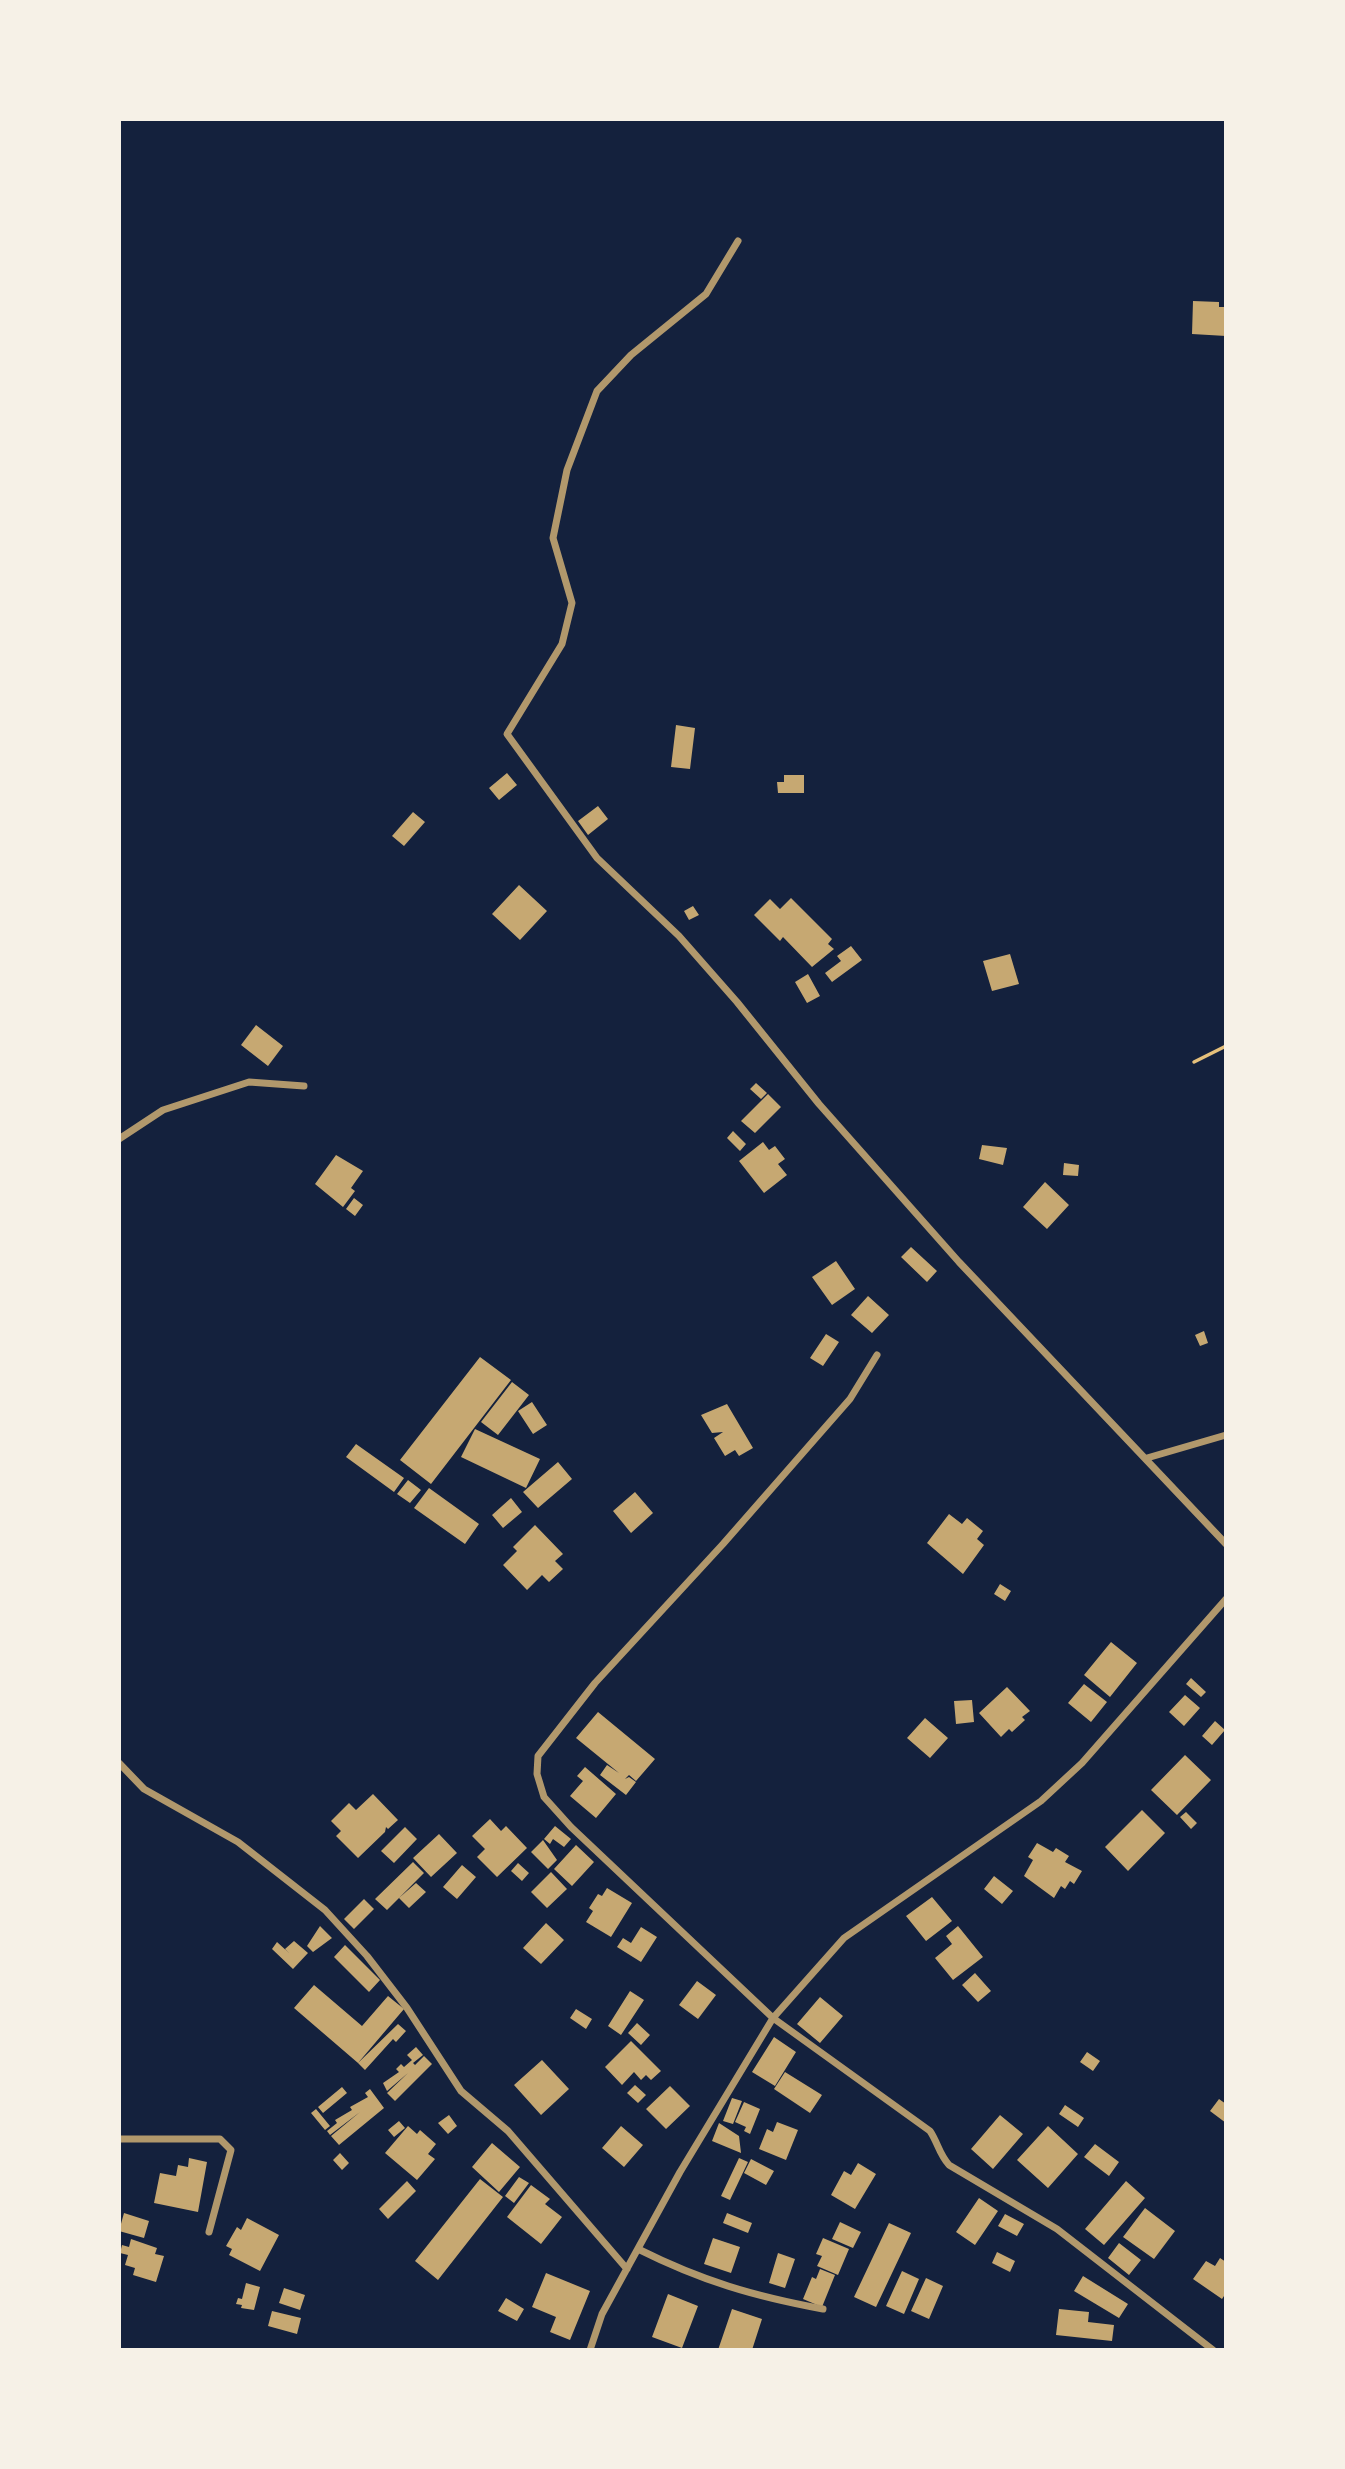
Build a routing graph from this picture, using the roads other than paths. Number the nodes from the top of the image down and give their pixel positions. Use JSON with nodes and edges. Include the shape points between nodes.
{"nodes":[{"id":1,"x":738,"y":242,"type":"dead end"},
{"id":2,"x":304,"y":1086,"type":"dead end"},
{"id":3,"x":119,"y":1139,"type":"edge"},
{"id":4,"x":877,"y":1355,"type":"dead end"},
{"id":5,"x":1226,"y":1435,"type":"edge"},
{"id":6,"x":1147,"y":1458,"type":"junction"},
{"id":7,"x":1226,"y":1544,"type":"edge"},
{"id":8,"x":1226,"y":1599,"type":"edge"},
{"id":9,"x":119,"y":1763,"type":"edge"},
{"id":10,"x":773,"y":2018,"type":"junction"},
{"id":11,"x":119,"y":2139,"type":"edge"},
{"id":12,"x":208,"y":2232,"type":"dead end"},
{"id":13,"x":638,"y":2249,"type":"junction"},
{"id":14,"x":627,"y":2269,"type":"junction"},
{"id":15,"x":823,"y":2309,"type":"dead end"},
{"id":16,"x":590,"y":2350,"type":"edge"},
{"id":17,"x":1213,"y":2350,"type":"edge"}],
"edges":[{"from":1,"to":6,"type":"street","via":[[706,294],[631,355],[597,390],[567,470],[553,538],[572,603],[562,644],[507,734],[597,858],[679,936],[959,1262]]},
{"from":2,"to":3,"type":"street","via":[[249,1082],[163,1110]]},
{"from":4,"to":10,"type":"street","via":[[850,1399],[595,1683],[538,1756],[536,1765],[551,1807]]},
{"from":5,"to":6,"type":"street"},
{"from":6,"to":7,"type":"street"},
{"from":8,"to":10,"type":"street","via":[[1082,1763],[1041,1801],[844,1938]]},
{"from":9,"to":14,"type":"street","via":[[144,1789],[238,1842],[325,1910],[375,1966],[461,2091],[508,2130]]},
{"from":10,"to":13,"type":"street"},
{"from":10,"to":17,"type":"street","via":[[921,2124],[949,2165],[1057,2229]]},
{"from":11,"to":12,"type":"street","via":[[220,2139],[231,2150]]},
{"from":13,"to":14,"type":"street"},
{"from":13,"to":15,"type":"street","via":[[693,2276],[756,2297]]},
{"from":14,"to":16,"type":"street","via":[[601,2314]]}]}
